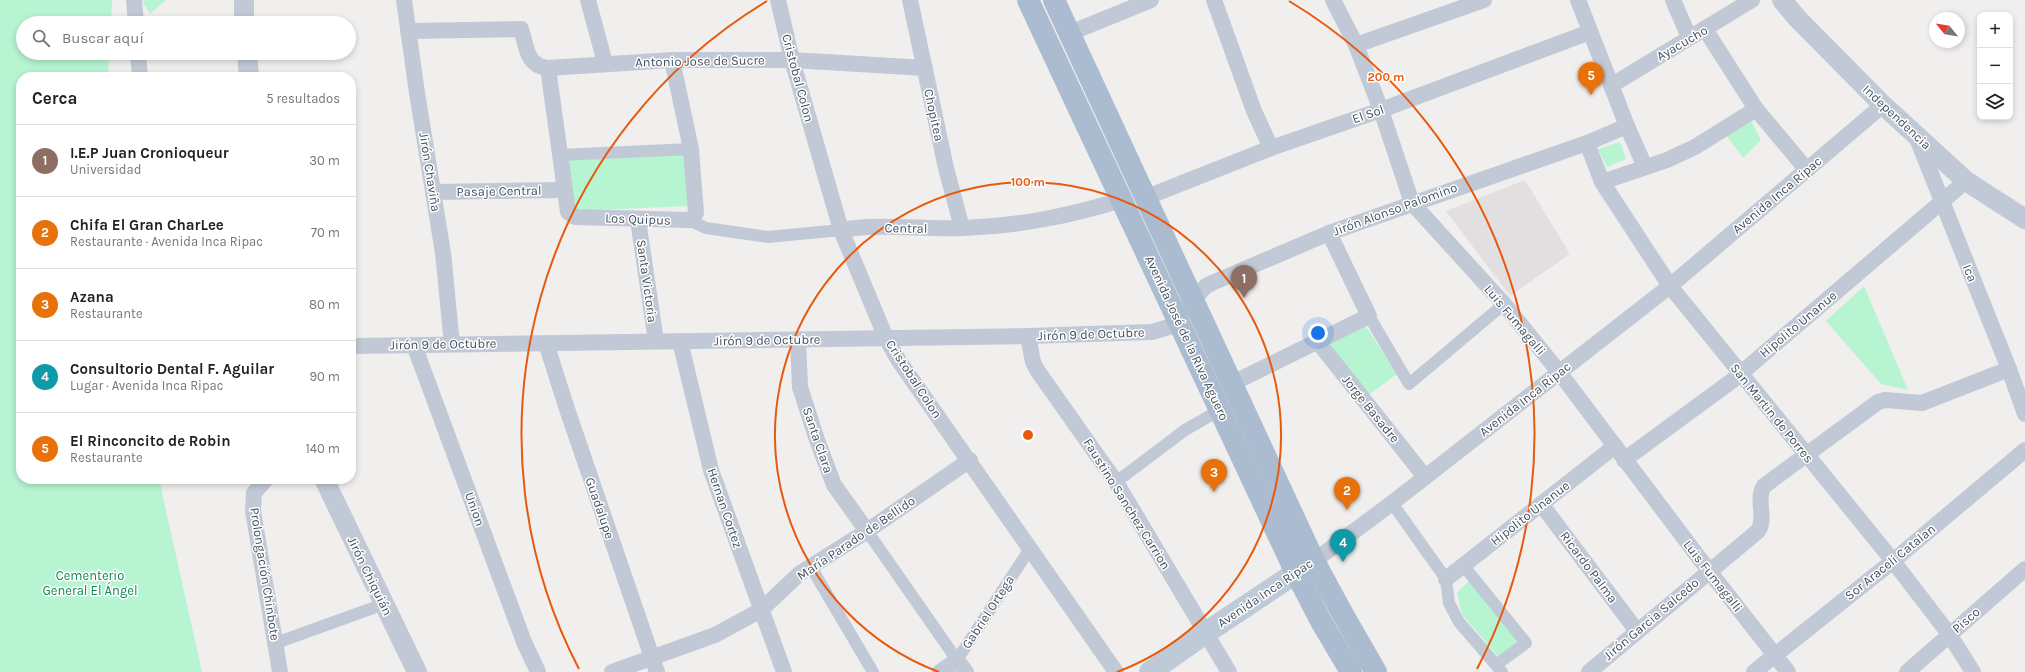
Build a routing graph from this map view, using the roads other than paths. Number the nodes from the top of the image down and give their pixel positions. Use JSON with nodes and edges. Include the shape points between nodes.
{"nodes":[{"id":1,"x":134,"y":0,"type":"edge"},
{"id":2,"x":244,"y":0,"type":"edge"},
{"id":3,"x":404,"y":0,"type":"edge"},
{"id":4,"x":588,"y":0,"type":"edge"},
{"id":5,"x":778,"y":0,"type":"edge"},
{"id":6,"x":910,"y":0,"type":"edge"},
{"id":7,"x":1028,"y":0,"type":"edge"},
{"id":8,"x":1054,"y":0,"type":"edge"},
{"id":9,"x":1151,"y":0,"type":"edge"},
{"id":10,"x":1214,"y":0,"type":"edge"},
{"id":11,"x":1333,"y":0,"type":"edge"},
{"id":12,"x":1484,"y":0,"type":"edge"},
{"id":13,"x":1578,"y":0,"type":"edge"},
{"id":14,"x":1673,"y":0,"type":"edge"},
{"id":15,"x":1752,"y":0,"type":"edge"},
{"id":16,"x":1782,"y":0,"type":"edge"},
{"id":17,"x":135,"y":16,"type":"edge"},
{"id":18,"x":244,"y":16,"type":"edge"},
{"id":19,"x":1705,"y":29,"type":"junction"},
{"id":20,"x":408,"y":31,"type":"junction"},
{"id":21,"x":1590,"y":32,"type":"junction"},
{"id":22,"x":1070,"y":33,"type":"junction"},
{"id":23,"x":1689,"y":37,"type":"junction"},
{"id":24,"x":1356,"y":45,"type":"junction"},
{"id":25,"x":139,"y":60,"type":"edge"},
{"id":26,"x":248,"y":60,"type":"edge"},
{"id":27,"x":672,"y":60,"type":"junction"},
{"id":28,"x":792,"y":60,"type":"junction"},
{"id":29,"x":605,"y":63,"type":"junction"},
{"id":30,"x":548,"y":68,"type":"junction"},
{"id":31,"x":924,"y":68,"type":"junction"},
{"id":32,"x":140,"y":72,"type":"edge"},
{"id":33,"x":249,"y":72,"type":"edge"},
{"id":34,"x":1612,"y":85,"type":"junction"},
{"id":35,"x":1883,"y":105,"type":"junction"},
{"id":36,"x":1756,"y":109,"type":"junction"},
{"id":37,"x":1381,"y":110,"type":"junction"},
{"id":38,"x":1627,"y":126,"type":"junction"},
{"id":39,"x":1915,"y":133,"type":"junction"},
{"id":40,"x":1587,"y":143,"type":"junction"},
{"id":41,"x":1271,"y":148,"type":"junction"},
{"id":42,"x":690,"y":149,"type":"junction"},
{"id":43,"x":560,"y":155,"type":"junction"},
{"id":44,"x":1645,"y":166,"type":"junction"},
{"id":45,"x":1807,"y":170,"type":"junction"},
{"id":46,"x":1966,"y":181,"type":"junction"},
{"id":47,"x":1602,"y":182,"type":"junction"},
{"id":48,"x":564,"y":190,"type":"junction"},
{"id":49,"x":433,"y":192,"type":"junction"},
{"id":50,"x":1147,"y":197,"type":"junction"},
{"id":51,"x":1122,"y":200,"type":"junction"},
{"id":52,"x":1941,"y":202,"type":"junction"},
{"id":53,"x":1412,"y":203,"type":"junction"},
{"id":54,"x":2025,"y":219,"type":"edge"},
{"id":55,"x":638,"y":220,"type":"junction"},
{"id":56,"x":689,"y":220,"type":"junction"},
{"id":57,"x":962,"y":228,"type":"junction"},
{"id":58,"x":842,"y":230,"type":"junction"},
{"id":59,"x":1329,"y":233,"type":"junction"},
{"id":60,"x":1670,"y":286,"type":"junction"},
{"id":61,"x":1194,"y":300,"type":"junction"},
{"id":62,"x":1504,"y":304,"type":"junction"},
{"id":63,"x":1369,"y":316,"type":"junction"},
{"id":64,"x":1178,"y":318,"type":"junction"},
{"id":65,"x":1028,"y":336,"type":"junction"},
{"id":66,"x":886,"y":338,"type":"junction"},
{"id":67,"x":798,"y":339,"type":"junction"},
{"id":68,"x":656,"y":341,"type":"junction"},
{"id":69,"x":680,"y":341,"type":"junction"},
{"id":70,"x":1318,"y":342,"type":"junction"},
{"id":71,"x":546,"y":343,"type":"junction"},
{"id":72,"x":452,"y":344,"type":"junction"},
{"id":73,"x":414,"y":345,"type":"junction"},
{"id":74,"x":356,"y":346,"type":"edge"},
{"id":75,"x":2009,"y":369,"type":"junction"},
{"id":76,"x":1558,"y":372,"type":"junction"},
{"id":77,"x":1740,"y":372,"type":"junction"},
{"id":78,"x":1233,"y":383,"type":"junction"},
{"id":79,"x":1220,"y":410,"type":"junction"},
{"id":80,"x":2025,"y":414,"type":"edge"},
{"id":81,"x":1615,"y":446,"type":"junction"},
{"id":82,"x":2025,"y":450,"type":"edge"},
{"id":83,"x":1807,"y":456,"type":"junction"},
{"id":84,"x":970,"y":460,"type":"junction"},
{"id":85,"x":1624,"y":460,"type":"junction"},
{"id":86,"x":1425,"y":477,"type":"junction"},
{"id":87,"x":1116,"y":482,"type":"junction"},
{"id":88,"x":262,"y":484,"type":"edge"},
{"id":89,"x":326,"y":484,"type":"edge"},
{"id":90,"x":1392,"y":503,"type":"junction"},
{"id":91,"x":1541,"y":504,"type":"junction"},
{"id":92,"x":867,"y":531,"type":"junction"},
{"id":93,"x":1030,"y":547,"type":"junction"},
{"id":94,"x":1314,"y":560,"type":"junction"},
{"id":95,"x":1893,"y":561,"type":"junction"},
{"id":96,"x":1463,"y":566,"type":"junction"},
{"id":97,"x":811,"y":567,"type":"junction"},
{"id":98,"x":2025,"y":569,"type":"edge"},
{"id":99,"x":1708,"y":571,"type":"junction"},
{"id":100,"x":1296,"y":573,"type":"junction"},
{"id":101,"x":1446,"y":579,"type":"junction"},
{"id":102,"x":384,"y":604,"type":"junction"},
{"id":103,"x":761,"y":610,"type":"junction"},
{"id":104,"x":1637,"y":631,"type":"junction"},
{"id":105,"x":1206,"y":632,"type":"junction"},
{"id":106,"x":1950,"y":634,"type":"junction"},
{"id":107,"x":276,"y":644,"type":"junction"},
{"id":108,"x":1774,"y":655,"type":"junction"},
{"id":109,"x":654,"y":665,"type":"edge"},
{"id":110,"x":961,"y":666,"type":"edge"},
{"id":111,"x":1499,"y":669,"type":"edge"},
{"id":112,"x":280,"y":672,"type":"edge"},
{"id":113,"x":416,"y":672,"type":"edge"},
{"id":114,"x":538,"y":672,"type":"edge"},
{"id":115,"x":612,"y":672,"type":"edge"},
{"id":116,"x":784,"y":672,"type":"edge"},
{"id":117,"x":873,"y":672,"type":"edge"},
{"id":118,"x":940,"y":672,"type":"edge"},
{"id":119,"x":1116,"y":672,"type":"edge"},
{"id":120,"x":1150,"y":672,"type":"edge"},
{"id":121,"x":1229,"y":672,"type":"edge"},
{"id":122,"x":1352,"y":672,"type":"edge"},
{"id":123,"x":1376,"y":672,"type":"edge"},
{"id":124,"x":1589,"y":672,"type":"edge"},
{"id":125,"x":1754,"y":672,"type":"edge"},
{"id":126,"x":1788,"y":672,"type":"edge"},
{"id":127,"x":1907,"y":672,"type":"edge"},
{"id":128,"x":1973,"y":672,"type":"edge"}],
"edges":[{"from":1,"to":17,"type":"street"},
{"from":2,"to":18,"type":"street"},
{"from":3,"to":20,"type":"street","name":"Jirón Chaviña"},
{"from":4,"to":29,"type":"street"},
{"from":5,"to":28,"type":"street","name":"Cristobal Colon"},
{"from":6,"to":31,"type":"street","name":"Chopitea"},
{"from":7,"to":51,"type":"main road","name":"Avenida José de la Riva Aguero"},
{"from":8,"to":22,"type":"main road","name":"Avenida José de la Riva Aguero"},
{"from":9,"to":22,"type":"street"},
{"from":10,"to":41,"type":"street","via":[[1254,111]]},
{"from":11,"to":24,"type":"street","name":"Luis Fumagalli"},
{"from":12,"to":24,"type":"street"},
{"from":13,"to":21,"type":"street"},
{"from":14,"to":23,"type":"street"},
{"from":15,"to":19,"type":"street","name":"Ayacucho"},
{"from":16,"to":35,"type":"street","name":"Independencia"},
{"from":19,"to":23,"type":"street","name":"Ayacucho"},
{"from":19,"to":36,"type":"street"},
{"from":20,"to":30,"type":"street","via":[[521,29],[531,61],[538,67]]},
{"from":20,"to":49,"type":"street","name":"Jirón Chaviña"},
{"from":21,"to":34,"type":"street"},
{"from":21,"to":37,"type":"street","name":"El Sol"},
{"from":22,"to":50,"type":"main road","name":"Avenida José de la Riva Aguero"},
{"from":23,"to":34,"type":"street","name":"Ayacucho"},
{"from":24,"to":37,"type":"street","name":"Luis Fumagalli"},
{"from":25,"to":32,"type":"street"},
{"from":26,"to":33,"type":"street"},
{"from":27,"to":28,"type":"street","name":"Antonio Jose de Sucre"},
{"from":27,"to":29,"type":"street","name":"Antonio Jose de Sucre"},
{"from":27,"to":42,"type":"street","name":"Los Quipus"},
{"from":28,"to":31,"type":"street","name":"Antonio Jose de Sucre"},
{"from":28,"to":58,"type":"street","name":"Cristobal Colon"},
{"from":29,"to":30,"type":"street","name":"Antonio Jose de Sucre"},
{"from":30,"to":43,"type":"street","name":"Los Quipus"},
{"from":31,"to":57,"type":"street","name":"Chopitea"},
{"from":34,"to":38,"type":"street"},
{"from":35,"to":39,"type":"street","name":"Independencia"},
{"from":35,"to":45,"type":"street","name":"Avenida Inca Ripac"},
{"from":36,"to":44,"type":"street","via":[[1695,147],[1667,160]]},
{"from":36,"to":45,"type":"street"},
{"from":37,"to":41,"type":"street","name":"El Sol"},
{"from":37,"to":53,"type":"street","name":"Luis Fumagalli"},
{"from":38,"to":40,"type":"street","name":"Jirón Alonso Palomino"},
{"from":38,"to":44,"type":"street"},
{"from":39,"to":46,"type":"street","name":"Independencia"},
{"from":39,"to":52,"type":"street","name":"Ica"},
{"from":40,"to":47,"type":"street","name":"San Martin de Porres"},
{"from":40,"to":53,"type":"street","name":"Jirón Alonso Palomino"},
{"from":41,"to":50,"type":"street","name":"El Sol"},
{"from":42,"to":43,"type":"street"},
{"from":42,"to":56,"type":"street","name":"Los Quipus","via":[[696,213]]},
{"from":43,"to":48,"type":"street","name":"Los Quipus"},
{"from":44,"to":47,"type":"street"},
{"from":45,"to":60,"type":"street","name":"Avenida Inca Ripac"},
{"from":46,"to":52,"type":"street","name":"Hipolito Unanue"},
{"from":46,"to":54,"type":"street","name":"Independencia"},
{"from":47,"to":60,"type":"street","name":"San Martin de Porres"},
{"from":48,"to":49,"type":"street","name":"Pasaje Central"},
{"from":48,"to":55,"type":"street","name":"Los Quipus","via":[[568,212],[575,217]]},
{"from":49,"to":72,"type":"street","name":"Jirón Chaviña","via":[[443,253]]},
{"from":50,"to":61,"type":"main road","name":"Avenida José de la Riva Aguero"},
{"from":51,"to":57,"type":"street","name":"Central","via":[[1085,211],[1022,224]]},
{"from":51,"to":64,"type":"main road","name":"Avenida José de la Riva Aguero"},
{"from":52,"to":75,"type":"street","name":"Ica"},
{"from":52,"to":77,"type":"street","name":"Hipolito Unanue"},
{"from":53,"to":59,"type":"street","name":"Jirón Alonso Palomino"},
{"from":53,"to":62,"type":"street","name":"Luis Fumagalli"},
{"from":55,"to":56,"type":"street","name":"Los Quipus"},
{"from":55,"to":68,"type":"street","name":"Santa Victoria"},
{"from":56,"to":58,"type":"street","name":"Central","via":[[706,228],[768,237]]},
{"from":57,"to":58,"type":"street","name":"Central","via":[[860,227]]},
{"from":58,"to":66,"type":"street","name":"Cristobal Colon"},
{"from":59,"to":61,"type":"street","name":"Jirón Alonso Palomino","via":[[1206,286]]},
{"from":59,"to":63,"type":"street"},
{"from":60,"to":76,"type":"street","name":"Avenida Inca Ripac"},
{"from":60,"to":77,"type":"street","name":"San Martin de Porres"},
{"from":61,"to":64,"type":"street","name":"Jirón Alonso Palomino"},
{"from":61,"to":78,"type":"main road","name":"Avenida José de la Riva Aguero"},
{"from":62,"to":63,"type":"street","via":[[1409,384]]},
{"from":62,"to":76,"type":"street","name":"Luis Fumagalli"},
{"from":63,"to":70,"type":"street"},
{"from":64,"to":65,"type":"street","name":"Jirón 9 de Octubre","via":[[1169,327],[1152,332]]},
{"from":64,"to":79,"type":"main road","name":"Avenida José de la Riva Aguero"},
{"from":65,"to":66,"type":"street","name":"Jirón 9 de Octubre"},
{"from":65,"to":87,"type":"street","name":"Faustino Sanchez Carrion","via":[[1037,370]]},
{"from":66,"to":67,"type":"street","name":"Jirón 9 de Octubre"},
{"from":66,"to":84,"type":"street","name":"Cristobal Colon","via":[[899,361]]},
{"from":67,"to":69,"type":"street","name":"Jirón 9 de Octubre"},
{"from":67,"to":92,"type":"street","name":"Santa Clara","via":[[800,387],[817,440],[834,485]]},
{"from":68,"to":69,"type":"street","name":"Jirón 9 de Octubre"},
{"from":68,"to":71,"type":"street","name":"Jirón 9 de Octubre"},
{"from":69,"to":103,"type":"street","name":"Hernan Cortez","via":[[711,470]]},
{"from":70,"to":78,"type":"street"},
{"from":70,"to":86,"type":"street","name":"Jorge Basadre"},
{"from":71,"to":72,"type":"street","name":"Jirón 9 de Octubre"},
{"from":71,"to":109,"type":"street","name":"Guadalupe"},
{"from":72,"to":73,"type":"street","name":"Jirón 9 de Octubre"},
{"from":73,"to":74,"type":"street","name":"Jirón 9 de Octubre"},
{"from":73,"to":114,"type":"street","name":"Union","via":[[524,642]]},
{"from":75,"to":80,"type":"street","name":"Ica"},
{"from":75,"to":83,"type":"street","name":"Jirón Garcia Salcedo","via":[[1922,403],[1881,400]]},
{"from":76,"to":81,"type":"street","name":"Luis Fumagalli"},
{"from":76,"to":86,"type":"street","name":"Avenida Inca Ripac"},
{"from":77,"to":83,"type":"street","name":"San Martin de Porres"},
{"from":77,"to":85,"type":"street","name":"Hipolito Unanue","via":[[1733,380]]},
{"from":78,"to":94,"type":"main road","name":"Avenida José de la Riva Aguero"},
{"from":79,"to":87,"type":"street","via":[[1185,430]]},
{"from":79,"to":100,"type":"main road","name":"Avenida José de la Riva Aguero"},
{"from":81,"to":85,"type":"street","name":"Luis Fumagalli"},
{"from":81,"to":91,"type":"street","name":"Hipolito Unanue"},
{"from":82,"to":95,"type":"street","name":"Sor Araceli Catalan"},
{"from":83,"to":95,"type":"street","name":"San Martin de Porres"},
{"from":83,"to":99,"type":"street","name":"Jirón Garcia Salcedo","via":[[1764,486],[1761,494],[1761,527]]},
{"from":84,"to":92,"type":"street","name":"María Parado de Bellido"},
{"from":84,"to":93,"type":"street","name":"Cristobal Colon"},
{"from":85,"to":99,"type":"street","name":"Luis Fumagalli"},
{"from":86,"to":90,"type":"street","name":"Avenida Inca Ripac"},
{"from":87,"to":105,"type":"street","name":"Faustino Sanchez Carrion"},
{"from":88,"to":107,"type":"street","name":"Prolongación Chinbote","via":[[254,493],[253,512]]},
{"from":89,"to":102,"type":"street","name":"Jirón Chiquián"},
{"from":90,"to":94,"type":"street","name":"Avenida Inca Ripac"},
{"from":90,"to":101,"type":"street"},
{"from":91,"to":96,"type":"street","name":"Hipolito Unanue"},
{"from":91,"to":104,"type":"street","name":"Ricardo Palma"},
{"from":92,"to":97,"type":"street","name":"María Parado de Bellido"},
{"from":92,"to":110,"type":"street"},
{"from":93,"to":110,"type":"street","name":"Gabriel Ortega"},
{"from":93,"to":119,"type":"street","name":"Cristobal Colon"},
{"from":94,"to":100,"type":"main road","name":"Avenida Inca Ripac"},
{"from":94,"to":123,"type":"main road","name":"Avenida José de la Riva Aguero"},
{"from":95,"to":106,"type":"street","name":"San Martin de Porres"},
{"from":95,"to":108,"type":"street","name":"Sor Araceli Catalan"},
{"from":96,"to":101,"type":"street","name":"Hipolito Unanue"},
{"from":96,"to":111,"type":"street","via":[[1526,643]]},
{"from":97,"to":103,"type":"street","name":"María Parado de Bellido"},
{"from":97,"to":117,"type":"street"},
{"from":98,"to":106,"type":"street","name":"Pisco"},
{"from":99,"to":104,"type":"street","name":"Jirón Garcia Salcedo"},
{"from":99,"to":108,"type":"street","name":"Luis Fumagalli"},
{"from":100,"to":105,"type":"main road","name":"Avenida Inca Ripac"},
{"from":100,"to":122,"type":"main road","name":"Avenida José de la Riva Aguero"},
{"from":101,"to":111,"type":"street","via":[[1449,604],[1458,622]]},
{"from":102,"to":107,"type":"street"},
{"from":102,"to":113,"type":"street","name":"Jirón Chiquián"},
{"from":103,"to":109,"type":"street","name":"María Parado de Bellido"},
{"from":103,"to":116,"type":"street","name":"Hernan Cortez"},
{"from":104,"to":124,"type":"street","name":"Jirón Garcia Salcedo"},
{"from":105,"to":120,"type":"main road","name":"Avenida Inca Ripac"},
{"from":105,"to":121,"type":"street","name":"Faustino Sanchez Carrion"},
{"from":106,"to":127,"type":"street","name":"Pisco"},
{"from":106,"to":128,"type":"street","name":"San Martin de Porres"},
{"from":107,"to":112,"type":"street","name":"Prolongación Chinbote"},
{"from":108,"to":125,"type":"street","name":"Sor Araceli Catalan"},
{"from":108,"to":126,"type":"street","name":"Luis Fumagalli"},
{"from":109,"to":115,"type":"street","name":"María Parado de Bellido"},
{"from":110,"to":118,"type":"street","name":"Gabriel Ortega"}]}
